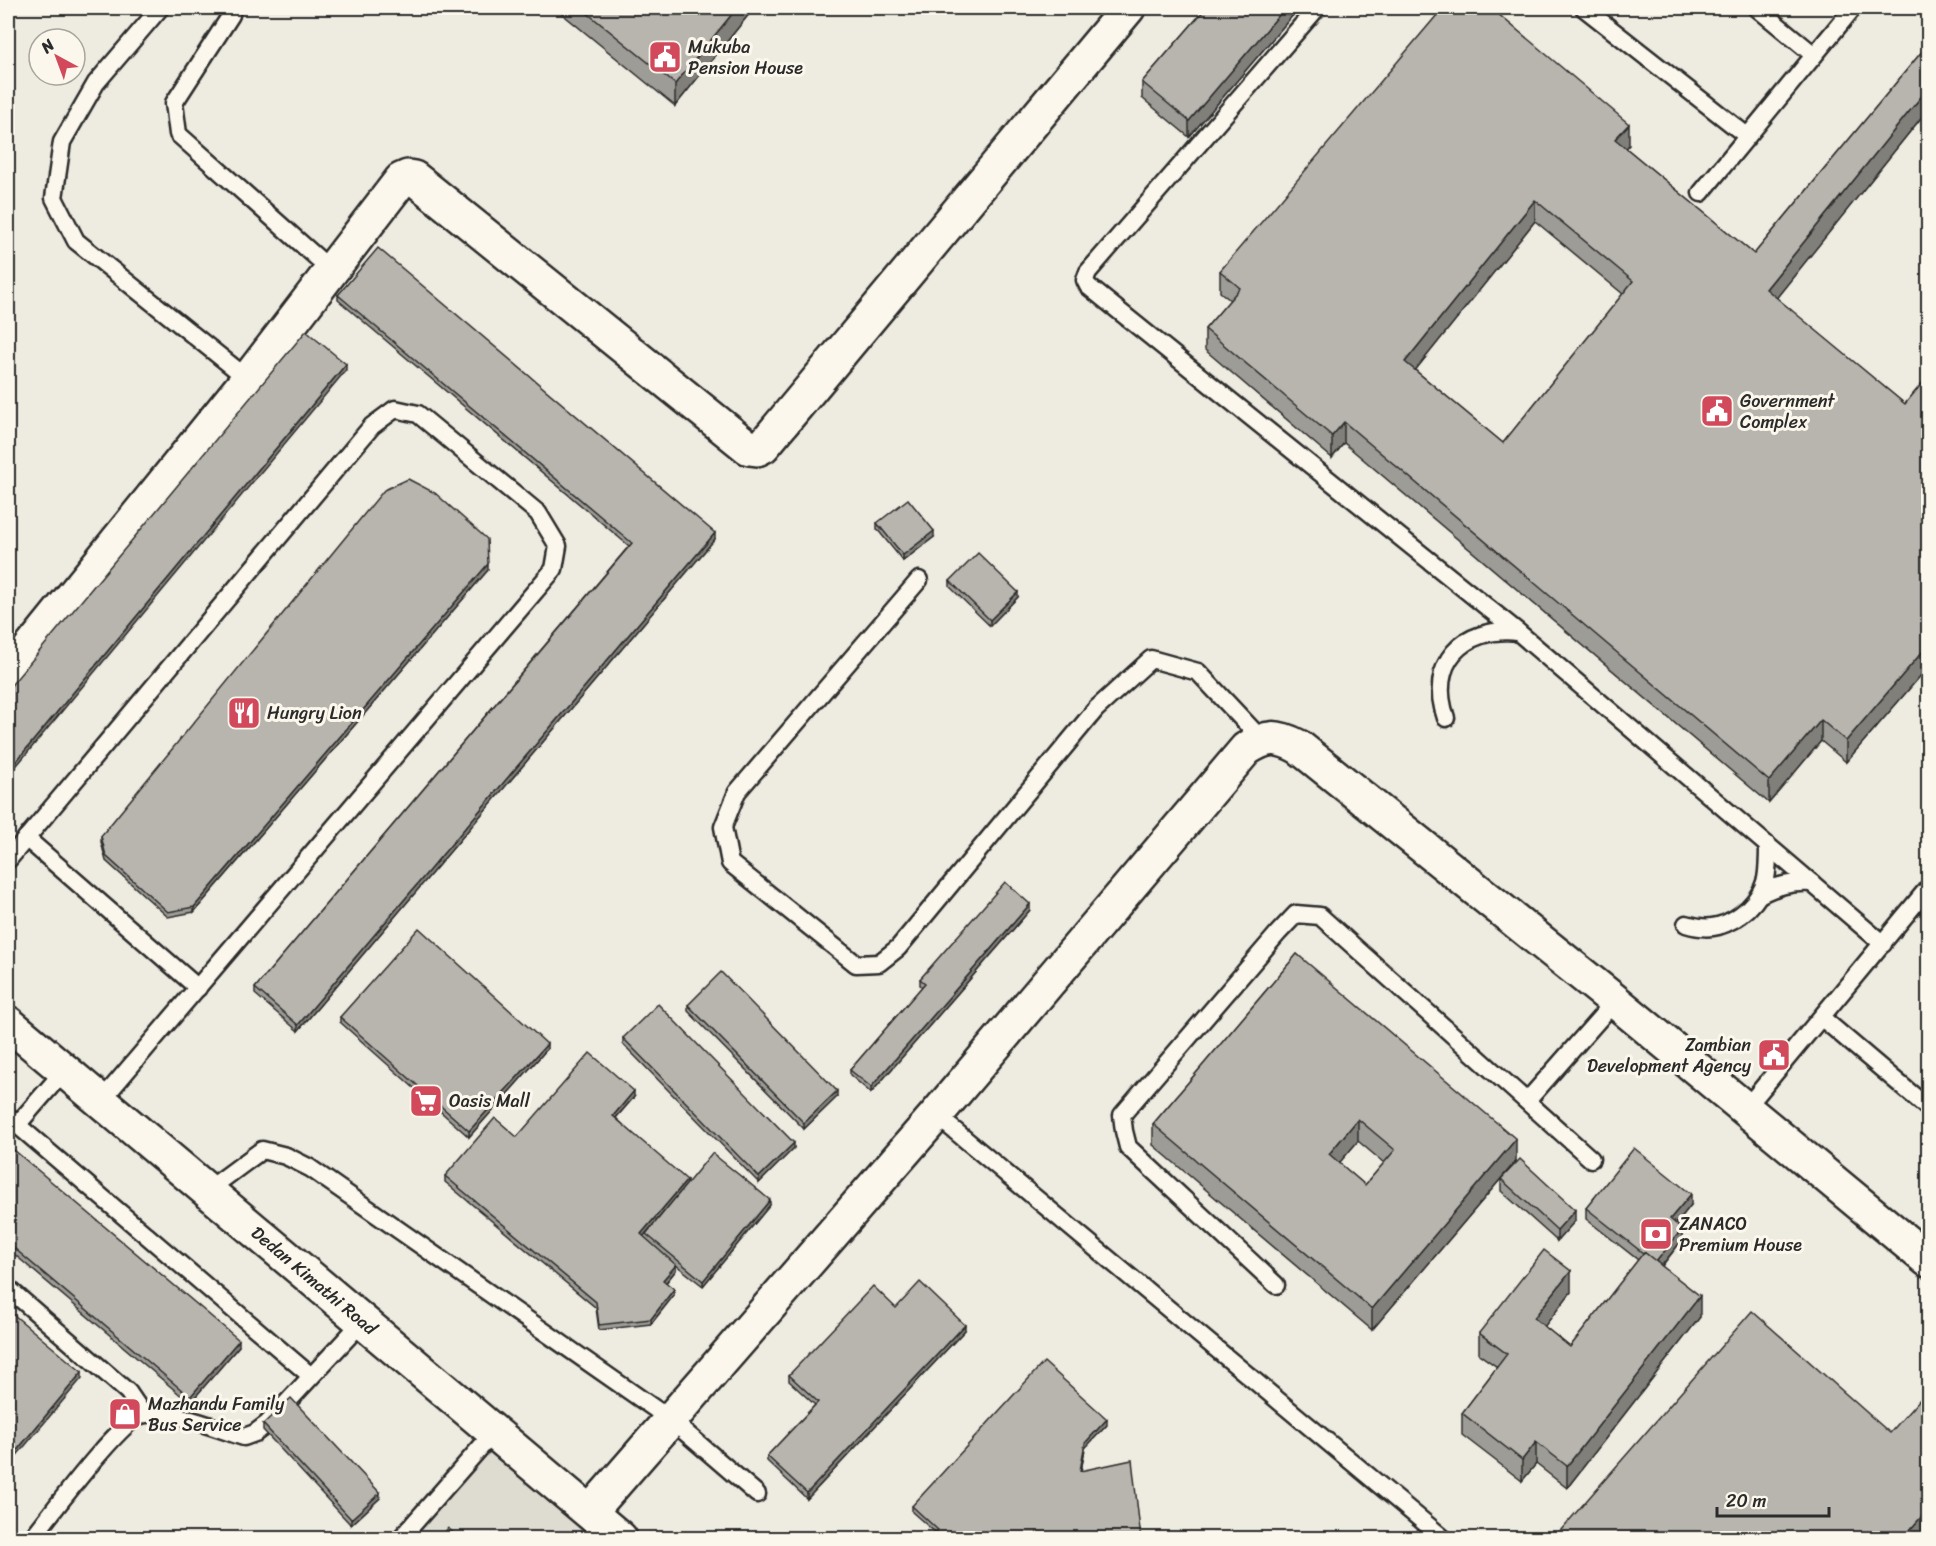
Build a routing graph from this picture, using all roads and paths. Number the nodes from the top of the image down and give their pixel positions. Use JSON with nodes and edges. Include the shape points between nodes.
{"nodes":[{"id":1,"x":160,"y":8,"type":"edge"},
{"id":2,"x":1128,"y":8,"type":"edge"},
{"id":3,"x":1317,"y":8,"type":"edge"},
{"id":4,"x":1584,"y":8,"type":"edge"},
{"id":5,"x":1757,"y":8,"type":"edge"},
{"id":6,"x":1853,"y":8,"type":"edge"},
{"id":7,"x":231,"y":15,"type":"dead end"},
{"id":8,"x":1814,"y":55,"type":"junction"},
{"id":9,"x":1748,"y":136,"type":"junction"},
{"id":10,"x":1701,"y":193,"type":"dead end"},
{"id":11,"x":332,"y":271,"type":"junction"},
{"id":12,"x":248,"y":379,"type":"junction"},
{"id":13,"x":919,"y":580,"type":"dead end"},
{"id":14,"x":1518,"y":632,"type":"junction"},
{"id":15,"x":8,"y":676,"type":"edge"},
{"id":16,"x":1446,"y":718,"type":"dead end"},
{"id":17,"x":1262,"y":740,"type":"junction"},
{"id":18,"x":26,"y":838,"type":"junction"},
{"id":19,"x":1768,"y":846,"type":"junction"},
{"id":20,"x":8,"y":860,"type":"edge"},
{"id":21,"x":1812,"y":883,"type":"junction"},
{"id":22,"x":1929,"y":888,"type":"edge"},
{"id":23,"x":1759,"y":895,"type":"junction"},
{"id":24,"x":1686,"y":924,"type":"dead end"},
{"id":25,"x":1883,"y":944,"type":"junction"},
{"id":26,"x":198,"y":988,"type":"junction"},
{"id":27,"x":1615,"y":1001,"type":"junction"},
{"id":28,"x":1822,"y":1018,"type":"junction"},
{"id":29,"x":8,"y":1023,"type":"edge"},
{"id":30,"x":64,"y":1071,"type":"junction"},
{"id":31,"x":101,"y":1101,"type":"junction"},
{"id":32,"x":1527,"y":1101,"type":"junction"},
{"id":33,"x":1746,"y":1108,"type":"junction"},
{"id":34,"x":1929,"y":1108,"type":"edge"},
{"id":35,"x":936,"y":1115,"type":"junction"},
{"id":36,"x":12,"y":1121,"type":"edge"},
{"id":37,"x":1591,"y":1159,"type":"dead end"},
{"id":38,"x":207,"y":1190,"type":"junction"},
{"id":39,"x":1929,"y":1260,"type":"edge"},
{"id":40,"x":1276,"y":1285,"type":"dead end"},
{"id":41,"x":8,"y":1288,"type":"edge"},
{"id":42,"x":363,"y":1321,"type":"junction"},
{"id":43,"x":311,"y":1376,"type":"junction"},
{"id":44,"x":142,"y":1414,"type":"junction"},
{"id":45,"x":671,"y":1420,"type":"junction"},
{"id":46,"x":494,"y":1431,"type":"junction"},
{"id":47,"x":757,"y":1494,"type":"dead end"},
{"id":48,"x":590,"y":1512,"type":"junction"},
{"id":49,"x":32,"y":1539,"type":"edge"},
{"id":50,"x":401,"y":1539,"type":"edge"},
{"id":51,"x":620,"y":1539,"type":"edge"},
{"id":52,"x":1443,"y":1539,"type":"edge"}],
"edges":[{"from":1,"to":12,"type":"lane","via":[[96,83],[62,142],[54,198],[76,241]]},
{"from":2,"to":11,"type":"street","via":[[757,449],[749,448],[414,178],[401,180]]},
{"from":3,"to":14,"type":"lane","via":[[1085,280]]},
{"from":4,"to":9,"type":"lane"},
{"from":5,"to":8,"type":"lane"},
{"from":6,"to":8,"type":"lane"},
{"from":7,"to":11,"type":"lane","via":[[174,103],[178,134]]},
{"from":8,"to":9,"type":"lane"},
{"from":9,"to":10,"type":"lane"},
{"from":11,"to":12,"type":"street"},
{"from":12,"to":15,"type":"street"},
{"from":13,"to":17,"type":"lane","via":[[737,792],[723,826],[730,863],[856,964],[879,963],[898,948],[1096,709],[1151,659],[1197,672]]},
{"from":14,"to":16,"type":"lane","via":[[1485,632],[1456,650],[1448,661],[1440,689]]},
{"from":14,"to":19,"type":"lane"},
{"from":17,"to":27,"type":"street","via":[[1285,740],[1299,747]]},
{"from":17,"to":35,"type":"street","via":[[1246,749]]},
{"from":18,"to":20,"type":"lane"},
{"from":18,"to":26,"type":"lane"},
{"from":18,"to":26,"type":"lane","via":[[372,426],[395,410],[418,414],[538,513],[558,546],[554,570]]},
{"from":19,"to":21,"type":"lane"},
{"from":19,"to":23,"type":"lane","via":[[1766,880]]},
{"from":21,"to":23,"type":"lane","via":[[1783,884]]},
{"from":21,"to":25,"type":"lane"},
{"from":22,"to":25,"type":"lane"},
{"from":23,"to":24,"type":"lane","via":[[1742,913],[1717,926]]},
{"from":25,"to":28,"type":"lane"},
{"from":26,"to":31,"type":"lane"},
{"from":27,"to":32,"type":"lane"},
{"from":27,"to":33,"type":"street"},
{"from":28,"to":33,"type":"lane"},
{"from":28,"to":34,"type":"lane"},
{"from":29,"to":30,"type":"street","name":"Dedan Kimathi Road"},
{"from":30,"to":31,"type":"street","name":"Dedan Kimathi Road"},
{"from":30,"to":36,"type":"lane"},
{"from":31,"to":38,"type":"street","name":"Dedan Kimathi Road"},
{"from":32,"to":37,"type":"lane"},
{"from":32,"to":40,"type":"lane","via":[[1320,916],[1296,914],[1122,1115],[1128,1147]]},
{"from":33,"to":39,"type":"street"},
{"from":35,"to":45,"type":"street"},
{"from":35,"to":52,"type":"lane"},
{"from":36,"to":43,"type":"lane"},
{"from":38,"to":42,"type":"street","name":"Dedan Kimathi Road"},
{"from":38,"to":45,"type":"lane","via":[[262,1150],[286,1156],[310,1168]]},
{"from":41,"to":44,"type":"lane","via":[[128,1392]]},
{"from":42,"to":43,"type":"lane"},
{"from":42,"to":46,"type":"street","name":"Dedan Kimathi Road"},
{"from":43,"to":44,"type":"lane","via":[[267,1424],[244,1437],[173,1415]]},
{"from":44,"to":49,"type":"lane","via":[[117,1432]]},
{"from":45,"to":47,"type":"lane"},
{"from":45,"to":48,"type":"street"},
{"from":46,"to":48,"type":"street","name":"Dedan Kimathi Road"},
{"from":46,"to":50,"type":"lane"},
{"from":48,"to":51,"type":"street","name":"Dedan Kimathi Road"}]}
